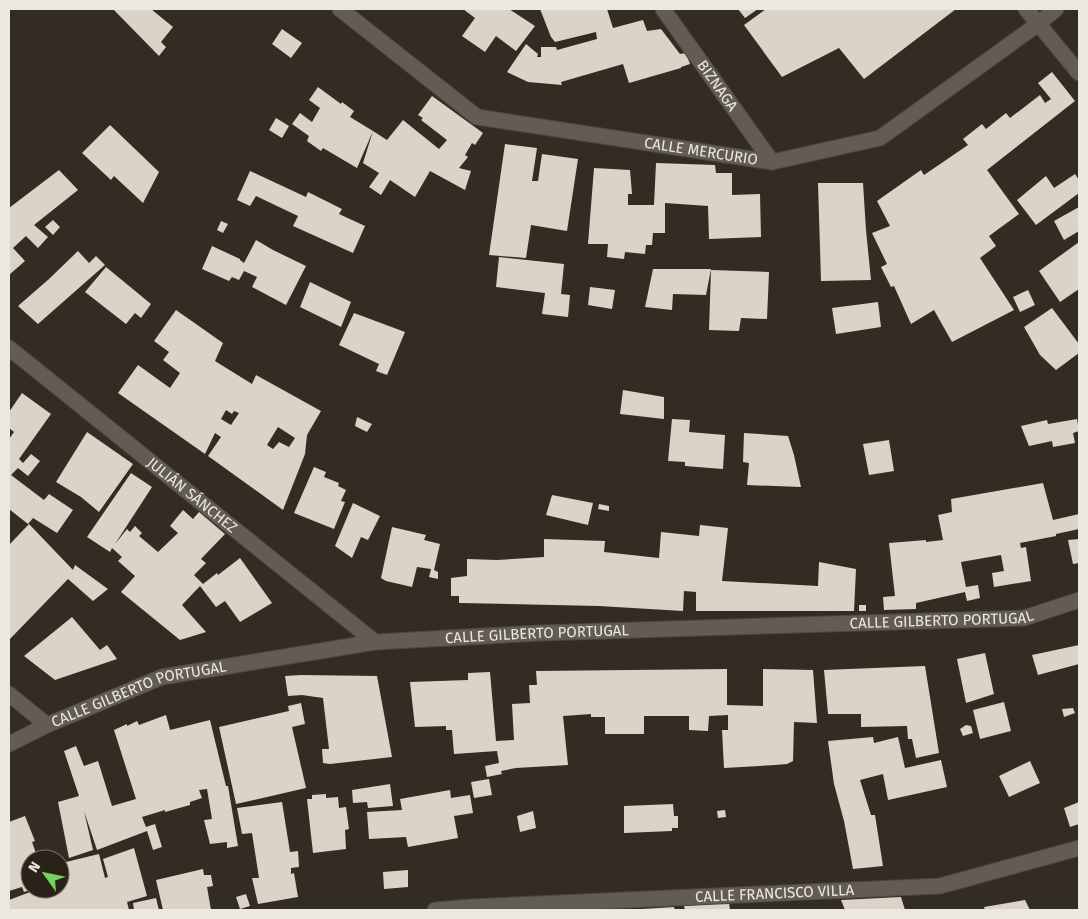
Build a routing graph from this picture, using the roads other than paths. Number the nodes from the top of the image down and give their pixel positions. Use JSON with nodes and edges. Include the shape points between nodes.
{"nodes":[{"id":1,"x":340,"y":9,"type":"edge"},
{"id":2,"x":663,"y":9,"type":"edge"},
{"id":3,"x":1026,"y":9,"type":"edge"},
{"id":4,"x":1056,"y":9,"type":"edge"},
{"id":5,"x":1038,"y":24,"type":"junction"},
{"id":6,"x":1079,"y":74,"type":"edge"},
{"id":7,"x":772,"y":162,"type":"junction"},
{"id":8,"x":9,"y":348,"type":"edge"},
{"id":9,"x":1079,"y":600,"type":"edge"},
{"id":10,"x":375,"y":642,"type":"junction"},
{"id":11,"x":9,"y":694,"type":"edge"},
{"id":12,"x":46,"y":725,"type":"junction"},
{"id":13,"x":9,"y":744,"type":"edge"},
{"id":14,"x":1079,"y":848,"type":"edge"},
{"id":15,"x":435,"y":910,"type":"edge"}],
"edges":[{"from":1,"to":7,"type":"street","name":"CALLE MERCURIO","via":[[477,118]]},
{"from":2,"to":7,"type":"street","name":"BIZNAGA"},
{"from":3,"to":5,"type":"street"},
{"from":4,"to":5,"type":"street","name":"CALLE MERCURIO"},
{"from":5,"to":6,"type":"street"},
{"from":5,"to":7,"type":"street","name":"CALLE MERCURIO","via":[[880,138]]},
{"from":8,"to":10,"type":"street","name":"JULIÁN SÁNCHEZ"},
{"from":9,"to":10,"type":"street","name":"CALLE GILBERTO PORTUGAL","via":[[1024,618],[540,633]]},
{"from":10,"to":12,"type":"street","name":"CALLE GILBERTO PORTUGAL","via":[[162,677]]},
{"from":11,"to":12,"type":"street"},
{"from":12,"to":13,"type":"street","name":"CALLE GILBERTO PORTUGAL"},
{"from":14,"to":15,"type":"street","name":"CALLE FRANCISCO VILLA","via":[[940,886]]}]}
